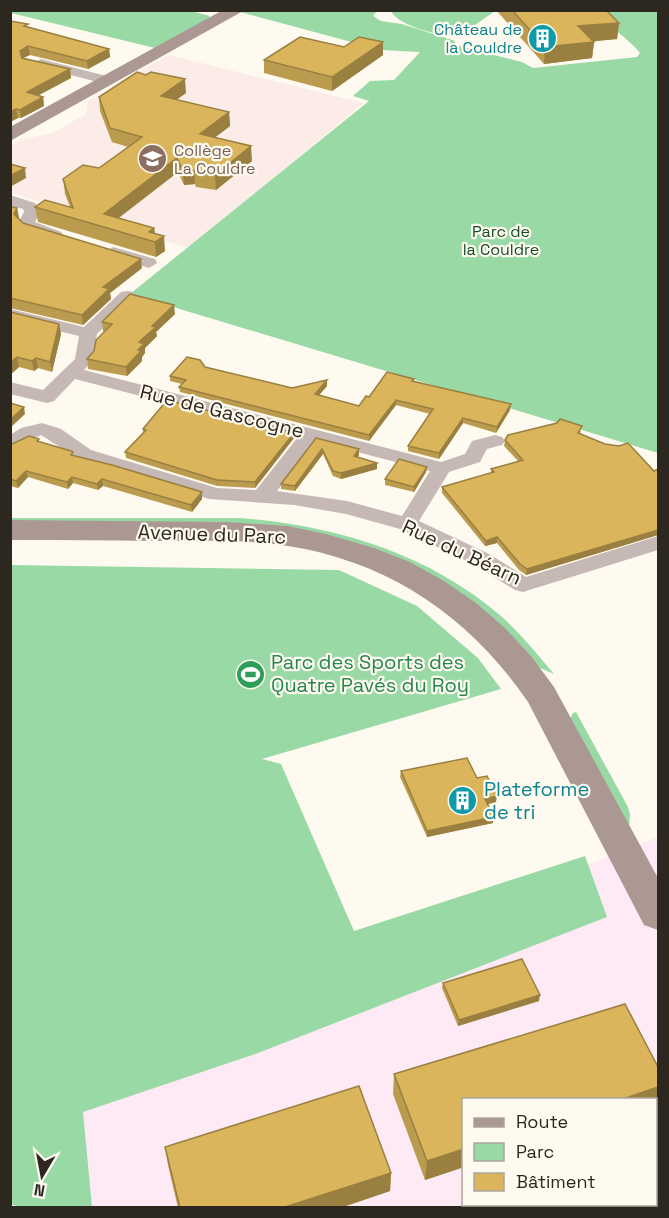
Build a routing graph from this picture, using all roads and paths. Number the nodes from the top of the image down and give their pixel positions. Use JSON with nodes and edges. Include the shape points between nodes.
{"nodes":[{"id":1,"x":210,"y":10,"type":"edge"},
{"id":2,"x":233,"y":13,"type":"edge"},
{"id":3,"x":29,"y":61,"type":"edge"},
{"id":4,"x":109,"y":81,"type":"junction"},
{"id":5,"x":10,"y":135,"type":"edge"},
{"id":6,"x":10,"y":200,"type":"edge"},
{"id":7,"x":75,"y":241,"type":"edge"},
{"id":8,"x":97,"y":247,"type":"edge"},
{"id":9,"x":149,"y":263,"type":"dead end"},
{"id":10,"x":127,"y":296,"type":"edge"},
{"id":11,"x":10,"y":314,"type":"edge"},
{"id":12,"x":88,"y":333,"type":"junction"},
{"id":13,"x":72,"y":373,"type":"junction"},
{"id":14,"x":10,"y":388,"type":"edge"},
{"id":15,"x":305,"y":441,"type":"dead end"},
{"id":16,"x":495,"y":441,"type":"dead end"},
{"id":17,"x":10,"y":445,"type":"edge"},
{"id":18,"x":442,"y":468,"type":"junction"},
{"id":19,"x":262,"y":497,"type":"junction"},
{"id":20,"x":406,"y":524,"type":"junction"},
{"id":21,"x":10,"y":530,"type":"edge"},
{"id":22,"x":658,"y":543,"type":"edge"},
{"id":23,"x":658,"y":914,"type":"edge"}],
"edges":[{"from":1,"to":2,"type":"street"},
{"from":2,"to":4,"type":"street"},
{"from":3,"to":4,"type":"street"},
{"from":4,"to":5,"type":"street"},
{"from":6,"to":7,"type":"street","via":[[29,206],[32,212],[26,223],[30,227]]},
{"from":8,"to":9,"type":"street"},
{"from":10,"to":12,"type":"street"},
{"from":11,"to":12,"type":"street"},
{"from":12,"to":13,"type":"street","via":[[84,360]]},
{"from":13,"to":14,"type":"street","via":[[47,397]]},
{"from":13,"to":18,"type":"street","name":"Rue de Gascogne"},
{"from":15,"to":19,"type":"street"},
{"from":16,"to":18,"type":"street","via":[[479,446],[472,458]]},
{"from":17,"to":19,"type":"street","name":"Rue du Béarn","via":[[28,432],[42,429],[84,454],[161,478],[216,494]]},
{"from":18,"to":20,"type":"street"},
{"from":19,"to":20,"type":"street","name":"Rue du Béarn","via":[[347,508]]},
{"from":20,"to":22,"type":"street","name":"Rue du Béarn","via":[[481,559],[523,585]]},
{"from":21,"to":23,"type":"street","name":"Avenue du Parc","via":[[214,531],[291,536],[357,553],[421,581],[476,618],[526,670]]}]}
